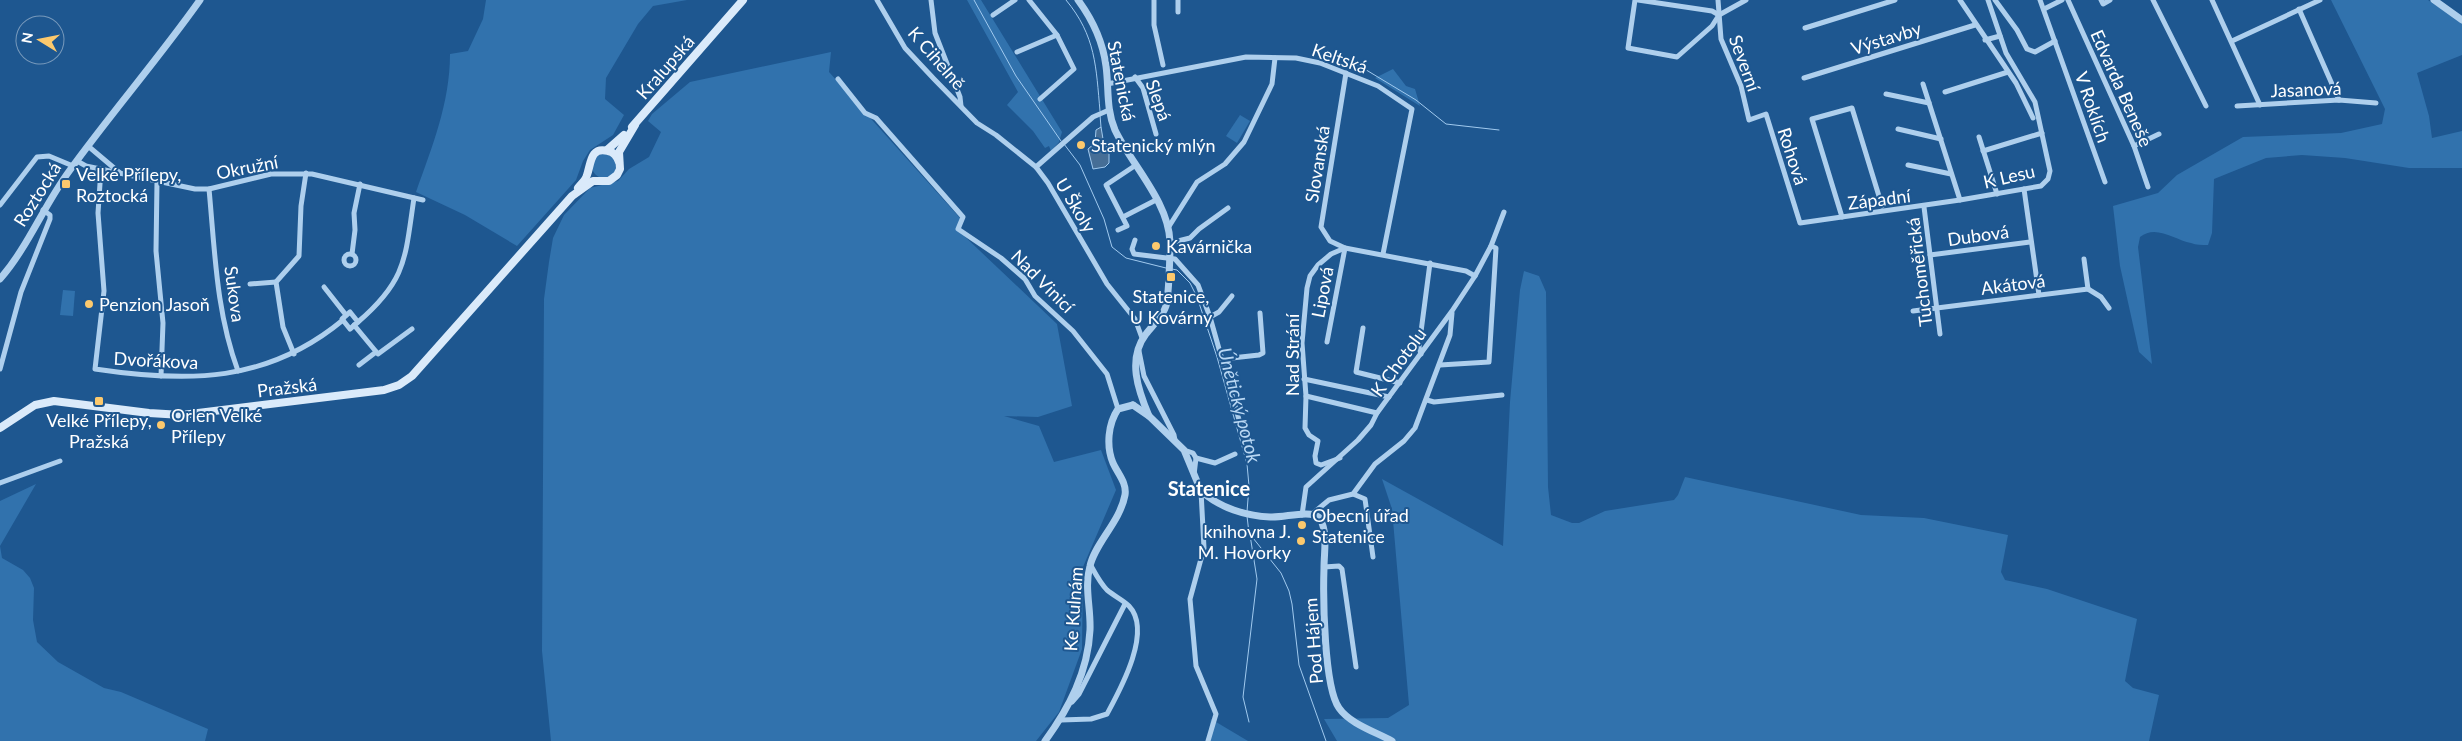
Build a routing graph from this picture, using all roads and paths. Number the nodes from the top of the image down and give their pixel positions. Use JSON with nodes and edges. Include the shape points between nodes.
{"nodes":[{"id":1,"x":200,"y":0,"type":"edge"},
{"id":2,"x":743,"y":0,"type":"edge"},
{"id":3,"x":877,"y":0,"type":"edge"},
{"id":4,"x":931,"y":0,"type":"edge"},
{"id":5,"x":1015,"y":0,"type":"edge"},
{"id":6,"x":1038,"y":0,"type":"edge"},
{"id":7,"x":1078,"y":0,"type":"edge"},
{"id":8,"x":1154,"y":0,"type":"edge"},
{"id":9,"x":1178,"y":0,"type":"edge"},
{"id":10,"x":1637,"y":0,"type":"edge"},
{"id":11,"x":1718,"y":0,"type":"edge"},
{"id":12,"x":1746,"y":0,"type":"edge"},
{"id":13,"x":1895,"y":0,"type":"edge"},
{"id":14,"x":1960,"y":0,"type":"edge"},
{"id":15,"x":1988,"y":0,"type":"edge"},
{"id":16,"x":1995,"y":0,"type":"edge"},
{"id":17,"x":2040,"y":0,"type":"edge"},
{"id":18,"x":2062,"y":0,"type":"edge"},
{"id":19,"x":2068,"y":0,"type":"edge"},
{"id":20,"x":2101,"y":0,"type":"edge"},
{"id":21,"x":2110,"y":0,"type":"edge"},
{"id":22,"x":2153,"y":0,"type":"edge"},
{"id":23,"x":2212,"y":0,"type":"edge"},
{"id":24,"x":2320,"y":0,"type":"edge"},
{"id":25,"x":2434,"y":0,"type":"edge"},
{"id":26,"x":1031,"y":2,"type":"edge"},
{"id":27,"x":2044,"y":9,"type":"junction"},
{"id":28,"x":2300,"y":9,"type":"junction"},
{"id":29,"x":1178,"y":12,"type":"dead end"},
{"id":30,"x":1719,"y":15,"type":"junction"},
{"id":31,"x":993,"y":16,"type":"dead end"},
{"id":32,"x":2462,"y":20,"type":"edge"},
{"id":33,"x":1975,"y":26,"type":"junction"},
{"id":34,"x":1805,"y":28,"type":"dead end"},
{"id":35,"x":1057,"y":35,"type":"junction"},
{"id":36,"x":2000,"y":36,"type":"junction"},
{"id":37,"x":1985,"y":40,"type":"junction"},
{"id":38,"x":2055,"y":41,"type":"junction"},
{"id":39,"x":2232,"y":41,"type":"junction"},
{"id":40,"x":1017,"y":52,"type":"dead end"},
{"id":41,"x":1275,"y":58,"type":"junction"},
{"id":42,"x":1163,"y":65,"type":"dead end"},
{"id":43,"x":2008,"y":72,"type":"junction"},
{"id":44,"x":1346,"y":73,"type":"junction"},
{"id":45,"x":1135,"y":77,"type":"junction"},
{"id":46,"x":838,"y":78,"type":"dead end"},
{"id":47,"x":1804,"y":78,"type":"dead end"},
{"id":48,"x":2023,"y":81,"type":"junction"},
{"id":49,"x":2016,"y":83,"type":"junction"},
{"id":50,"x":1107,"y":84,"type":"junction"},
{"id":51,"x":1923,"y":84,"type":"dead end"},
{"id":52,"x":1945,"y":92,"type":"dead end"},
{"id":53,"x":1886,"y":94,"type":"dead end"},
{"id":54,"x":1040,"y":99,"type":"dead end"},
{"id":55,"x":2339,"y":100,"type":"junction"},
{"id":56,"x":1929,"y":103,"type":"junction"},
{"id":57,"x":2376,"y":103,"type":"dead end"},
{"id":58,"x":2260,"y":105,"type":"junction"},
{"id":59,"x":961,"y":106,"type":"junction"},
{"id":60,"x":2206,"y":106,"type":"dead end"},
{"id":61,"x":2237,"y":106,"type":"dead end"},
{"id":62,"x":1106,"y":112,"type":"junction"},
{"id":63,"x":2033,"y":118,"type":"dead end"},
{"id":64,"x":1748,"y":120,"type":"joint"},
{"id":65,"x":635,"y":125,"type":"junction"},
{"id":66,"x":1898,"y":129,"type":"dead end"},
{"id":67,"x":2042,"y":133,"type":"junction"},
{"id":68,"x":1156,"y":134,"type":"dead end"},
{"id":69,"x":2159,"y":134,"type":"dead end"},
{"id":70,"x":1979,"y":137,"type":"dead end"},
{"id":71,"x":1941,"y":138,"type":"junction"},
{"id":72,"x":88,"y":146,"type":"junction"},
{"id":73,"x":2134,"y":146,"type":"junction"},
{"id":74,"x":607,"y":150,"type":"junction"},
{"id":75,"x":1983,"y":151,"type":"junction"},
{"id":76,"x":619,"y":162,"type":"junction"},
{"id":77,"x":75,"y":164,"type":"junction"},
{"id":78,"x":1136,"y":165,"type":"junction"},
{"id":79,"x":1908,"y":165,"type":"dead end"},
{"id":80,"x":1036,"y":167,"type":"junction"},
{"id":81,"x":589,"y":168,"type":"junction"},
{"id":82,"x":101,"y":169,"type":"junction"},
{"id":83,"x":121,"y":174,"type":"junction"},
{"id":84,"x":306,"y":174,"type":"junction"},
{"id":85,"x":1951,"y":174,"type":"junction"},
{"id":86,"x":598,"y":180,"type":"junction"},
{"id":87,"x":157,"y":182,"type":"junction"},
{"id":88,"x":2105,"y":182,"type":"dead end"},
{"id":89,"x":360,"y":184,"type":"junction"},
{"id":90,"x":2148,"y":187,"type":"dead end"},
{"id":91,"x":209,"y":189,"type":"junction"},
{"id":92,"x":2024,"y":190,"type":"junction"},
{"id":93,"x":1997,"y":194,"type":"junction"},
{"id":94,"x":572,"y":196,"type":"junction"},
{"id":95,"x":414,"y":198,"type":"junction"},
{"id":96,"x":423,"y":200,"type":"dead end"},
{"id":97,"x":1156,"y":200,"type":"junction"},
{"id":98,"x":1960,"y":200,"type":"junction"},
{"id":99,"x":0,"y":205,"type":"edge"},
{"id":100,"x":1882,"y":206,"type":"dead end"},
{"id":101,"x":1924,"y":207,"type":"junction"},
{"id":102,"x":1228,"y":208,"type":"dead end"},
{"id":103,"x":43,"y":210,"type":"junction"},
{"id":104,"x":1504,"y":212,"type":"dead end"},
{"id":105,"x":1123,"y":217,"type":"junction"},
{"id":106,"x":1842,"y":217,"type":"junction"},
{"id":107,"x":1800,"y":222,"type":"joint"},
{"id":108,"x":1168,"y":228,"type":"junction"},
{"id":109,"x":1118,"y":230,"type":"dead end"},
{"id":110,"x":1135,"y":240,"type":"dead end"},
{"id":111,"x":2030,"y":242,"type":"junction"},
{"id":112,"x":1170,"y":243,"type":"junction"},
{"id":113,"x":1493,"y":247,"type":"junction"},
{"id":114,"x":1344,"y":248,"type":"junction"},
{"id":115,"x":352,"y":254,"type":"dead end"},
{"id":116,"x":1383,"y":254,"type":"junction"},
{"id":117,"x":1930,"y":256,"type":"junction"},
{"id":118,"x":2084,"y":258,"type":"dead end"},
{"id":119,"x":1169,"y":260,"type":"junction"},
{"id":120,"x":1430,"y":263,"type":"junction"},
{"id":121,"x":1475,"y":276,"type":"junction"},
{"id":122,"x":0,"y":279,"type":"edge"},
{"id":123,"x":276,"y":282,"type":"junction"},
{"id":124,"x":250,"y":284,"type":"dead end"},
{"id":125,"x":324,"y":287,"type":"dead end"},
{"id":126,"x":2088,"y":289,"type":"junction"},
{"id":127,"x":2039,"y":295,"type":"junction"},
{"id":128,"x":1232,"y":296,"type":"dead end"},
{"id":129,"x":1937,"y":307,"type":"junction"},
{"id":130,"x":2108,"y":308,"type":"dead end"},
{"id":131,"x":1913,"y":311,"type":"dead end"},
{"id":132,"x":1452,"y":312,"type":"junction"},
{"id":133,"x":1260,"y":313,"type":"dead end"},
{"id":134,"x":346,"y":315,"type":"junction"},
{"id":135,"x":1210,"y":316,"type":"junction"},
{"id":136,"x":342,"y":320,"type":"junction"},
{"id":137,"x":356,"y":324,"type":"junction"},
{"id":138,"x":1363,"y":328,"type":"dead end"},
{"id":139,"x":412,"y":329,"type":"dead end"},
{"id":140,"x":1940,"y":334,"type":"dead end"},
{"id":141,"x":1140,"y":342,"type":"junction"},
{"id":142,"x":1327,"y":342,"type":"dead end"},
{"id":143,"x":376,"y":352,"type":"junction"},
{"id":144,"x":294,"y":354,"type":"junction"},
{"id":145,"x":1421,"y":354,"type":"junction"},
{"id":146,"x":1223,"y":359,"type":"junction"},
{"id":147,"x":359,"y":365,"type":"dead end"},
{"id":148,"x":1440,"y":365,"type":"junction"},
{"id":149,"x":0,"y":370,"type":"edge"},
{"id":150,"x":238,"y":371,"type":"junction"},
{"id":151,"x":161,"y":376,"type":"junction"},
{"id":152,"x":1304,"y":379,"type":"junction"},
{"id":153,"x":1400,"y":383,"type":"junction"},
{"id":154,"x":1138,"y":390,"type":"junction"},
{"id":155,"x":1502,"y":395,"type":"dead end"},
{"id":156,"x":1306,"y":396,"type":"junction"},
{"id":157,"x":1390,"y":398,"type":"junction"},
{"id":158,"x":1427,"y":400,"type":"junction"},
{"id":159,"x":1133,"y":405,"type":"junction"},
{"id":160,"x":1118,"y":409,"type":"junction"},
{"id":161,"x":1377,"y":413,"type":"junction"},
{"id":162,"x":1149,"y":416,"type":"junction"},
{"id":163,"x":0,"y":426,"type":"edge"},
{"id":164,"x":1175,"y":440,"type":"junction"},
{"id":165,"x":1245,"y":442,"type":"dead end"},
{"id":166,"x":1184,"y":450,"type":"junction"},
{"id":167,"x":1235,"y":454,"type":"dead end"},
{"id":168,"x":1196,"y":458,"type":"junction"},
{"id":169,"x":1340,"y":458,"type":"junction"},
{"id":170,"x":60,"y":461,"type":"dead end"},
{"id":171,"x":1194,"y":476,"type":"junction"},
{"id":172,"x":0,"y":483,"type":"edge"},
{"id":173,"x":1201,"y":491,"type":"junction"},
{"id":174,"x":1353,"y":494,"type":"junction"},
{"id":175,"x":1302,"y":514,"type":"junction"},
{"id":176,"x":1312,"y":514,"type":"junction"},
{"id":177,"x":1373,"y":557,"type":"dead end"},
{"id":178,"x":1090,"y":564,"type":"junction"},
{"id":179,"x":1324,"y":567,"type":"junction"},
{"id":180,"x":1125,"y":604,"type":"junction"},
{"id":181,"x":1356,"y":667,"type":"dead end"},
{"id":182,"x":1070,"y":704,"type":"junction"},
{"id":183,"x":1061,"y":720,"type":"junction"},
{"id":184,"x":1045,"y":741,"type":"edge"},
{"id":185,"x":1208,"y":741,"type":"edge"},
{"id":186,"x":1392,"y":741,"type":"edge"}],
"edges":[{"from":1,"to":72,"type":"street","name":"Roztocká"},
{"from":2,"to":65,"type":"main road","name":"Kralupská"},
{"from":3,"to":59,"type":"street","name":"K Cihelně","via":[[905,48]]},
{"from":4,"to":59,"type":"street","via":[[935,33]]},
{"from":5,"to":31,"type":"street"},
{"from":6,"to":26,"type":"street"},
{"from":7,"to":50,"type":"street","name":"Statenická","via":[[1102,49]]},
{"from":8,"to":42,"type":"street","via":[[1154,25]]},
{"from":9,"to":29,"type":"street"},
{"from":10,"to":30,"type":"street","via":[[1712,11]]},
{"from":10,"to":30,"type":"street","via":[[1628,48],[1677,57],[1712,26]]},
{"from":11,"to":30,"type":"street","name":"Severní"},
{"from":12,"to":30,"type":"street"},
{"from":13,"to":34,"type":"street"},
{"from":14,"to":33,"type":"street"},
{"from":15,"to":36,"type":"street","name":"K Lesu"},
{"from":16,"to":38,"type":"street","via":[[2027,49],[2035,52]]},
{"from":17,"to":27,"type":"street","name":"V Roklích"},
{"from":18,"to":27,"type":"street"},
{"from":19,"to":73,"type":"street","name":"Edvarda Beneše"},
{"from":20,"to":21,"type":"street","via":[[2103,4]]},
{"from":22,"to":60,"type":"street"},
{"from":23,"to":39,"type":"street"},
{"from":24,"to":28,"type":"street"},
{"from":25,"to":32,"type":"street"},
{"from":26,"to":35,"type":"street"},
{"from":27,"to":38,"type":"street","name":"V Roklích"},
{"from":28,"to":39,"type":"street"},
{"from":28,"to":55,"type":"street"},
{"from":30,"to":64,"type":"street","name":"Severní","via":[[1721,39],[1741,86]]},
{"from":33,"to":37,"type":"street"},
{"from":33,"to":47,"type":"street","name":"Výstavby"},
{"from":35,"to":40,"type":"street"},
{"from":35,"to":54,"type":"street","via":[[1074,69]]},
{"from":36,"to":37,"type":"street"},
{"from":36,"to":48,"type":"street","name":"K Lesu","via":[[2006,54]]},
{"from":37,"to":43,"type":"street"},
{"from":38,"to":88,"type":"street","name":"V Roklích"},
{"from":39,"to":58,"type":"street"},
{"from":41,"to":44,"type":"street","name":"Keltská","via":[[1320,63]]},
{"from":41,"to":45,"type":"street","name":"Keltská","via":[[1246,57]]},
{"from":41,"to":108,"type":"street","via":[[1272,84],[1244,142],[1225,164],[1196,182]]},
{"from":43,"to":49,"type":"street"},
{"from":43,"to":52,"type":"street"},
{"from":44,"to":114,"type":"street","name":"Slovanská","via":[[1321,228],[1330,241]]},
{"from":44,"to":116,"type":"street","name":"Keltská","via":[[1378,86],[1412,109]]},
{"from":45,"to":50,"type":"street","name":"Keltská"},
{"from":45,"to":68,"type":"street","name":"Slepá","via":[[1143,88]]},
{"from":46,"to":160,"type":"street","name":"Nad Vinicí","via":[[865,113],[876,118],[963,217],[958,229],[1025,279],[1035,296],[1073,331],[1107,374]]},
{"from":48,"to":49,"type":"street"},
{"from":48,"to":67,"type":"street","name":"K Lesu","via":[[2036,108]]},
{"from":49,"to":63,"type":"street"},
{"from":50,"to":62,"type":"street","name":"Statenická"},
{"from":51,"to":56,"type":"street"},
{"from":53,"to":56,"type":"street"},
{"from":55,"to":57,"type":"street","name":"Jasanová"},
{"from":55,"to":58,"type":"street","name":"Jasanová"},
{"from":56,"to":71,"type":"street"},
{"from":58,"to":61,"type":"street","name":"Jasanová"},
{"from":59,"to":80,"type":"street","name":"U Školy","via":[[977,123]]},
{"from":62,"to":78,"type":"street","name":"Statenická"},
{"from":62,"to":80,"type":"street","via":[[1096,115]]},
{"from":64,"to":107,"type":"street","name":"Rohová","via":[[1766,114]]},
{"from":65,"to":74,"type":"main road","name":"Kralupská"},
{"from":65,"to":76,"type":"main road","via":[[621,147]]},
{"from":66,"to":71,"type":"street"},
{"from":67,"to":75,"type":"street"},
{"from":67,"to":92,"type":"street","name":"K Lesu","via":[[2049,177],[2041,186]]},
{"from":69,"to":73,"type":"street"},
{"from":70,"to":75,"type":"street"},
{"from":71,"to":85,"type":"street"},
{"from":72,"to":77,"type":"street","name":"Roztocká"},
{"from":72,"to":83,"type":"street"},
{"from":73,"to":90,"type":"street","name":"Edvarda Beneše"},
{"from":74,"to":76,"type":"main road","via":[[615,154]]},
{"from":74,"to":81,"type":"main road","via":[[593,155]]},
{"from":75,"to":93,"type":"street"},
{"from":76,"to":86,"type":"main road","via":[[615,178],[605,182]]},
{"from":77,"to":82,"type":"street","name":"Okružní"},
{"from":77,"to":99,"type":"street","name":"Okružní","via":[[49,156],[37,157]]},
{"from":77,"to":103,"type":"street","name":"Roztocká"},
{"from":78,"to":97,"type":"street","name":"Statenická"},
{"from":78,"to":105,"type":"street","via":[[1106,185]]},
{"from":79,"to":85,"type":"street"},
{"from":80,"to":141,"type":"street","name":"U Školy","via":[[1107,284],[1135,318]]},
{"from":81,"to":86,"type":"main road","via":[[590,174]]},
{"from":81,"to":94,"type":"main road"},
{"from":82,"to":83,"type":"street","name":"Okružní"},
{"from":82,"to":151,"type":"street","name":"Dvořákova","via":[[98,213],[104,291],[95,369]]},
{"from":83,"to":87,"type":"street","name":"Okružní"},
{"from":84,"to":89,"type":"street","name":"Okružní"},
{"from":84,"to":91,"type":"street","name":"Okružní","via":[[271,174]]},
{"from":84,"to":123,"type":"street","via":[[299,256]]},
{"from":85,"to":98,"type":"street"},
{"from":86,"to":94,"type":"main road"},
{"from":87,"to":91,"type":"street","name":"Okružní"},
{"from":87,"to":151,"type":"street","via":[[154,224],[163,323]]},
{"from":89,"to":95,"type":"street","name":"Okružní"},
{"from":89,"to":115,"type":"street","via":[[354,213]]},
{"from":91,"to":150,"type":"street","name":"Sukova","via":[[218,294]]},
{"from":92,"to":93,"type":"street","name":"K Lesu"},
{"from":92,"to":111,"type":"street"},
{"from":93,"to":98,"type":"street","name":"K Lesu"},
{"from":94,"to":163,"type":"main road","name":"Pražská","via":[[408,380],[384,390],[182,415],[54,401],[35,405]]},
{"from":95,"to":96,"type":"street","name":"Okružní"},
{"from":95,"to":137,"type":"street","via":[[406,253],[396,280],[383,299]]},
{"from":97,"to":105,"type":"street"},
{"from":97,"to":108,"type":"street","name":"Statenická"},
{"from":98,"to":101,"type":"street","name":"Západní"},
{"from":100,"to":106,"type":"street","via":[[1852,108],[1812,119]]},
{"from":101,"to":106,"type":"street","name":"Západní"},
{"from":101,"to":117,"type":"street","name":"Tuchoměřická"},
{"from":102,"to":112,"type":"street","via":[[1190,238]]},
{"from":103,"to":122,"type":"street","name":"Roztocká","via":[[12,265]]},
{"from":103,"to":149,"type":"street","via":[[50,214],[50,219],[20,292]]},
{"from":104,"to":113,"type":"street","name":"K Chotolu"},
{"from":105,"to":109,"type":"street","via":[[1128,226]]},
{"from":106,"to":107,"type":"street","name":"Západní"},
{"from":108,"to":112,"type":"street","name":"Statenická"},
{"from":110,"to":119,"type":"street","via":[[1134,254]]},
{"from":111,"to":117,"type":"street","name":"Dubová"},
{"from":111,"to":127,"type":"street"},
{"from":112,"to":119,"type":"street","name":"Statenická"},
{"from":113,"to":121,"type":"street","name":"K Chotolu"},
{"from":113,"to":148,"type":"street","via":[[1489,362]]},
{"from":114,"to":116,"type":"street"},
{"from":114,"to":142,"type":"street","name":"Lipová"},
{"from":114,"to":152,"type":"street","name":"Nad Strání","via":[[1331,254],[1310,276],[1302,343]]},
{"from":116,"to":120,"type":"street"},
{"from":117,"to":129,"type":"street","name":"Tuchoměřická"},
{"from":118,"to":126,"type":"street"},
{"from":119,"to":135,"type":"street","via":[[1175,259],[1198,285]]},
{"from":119,"to":141,"type":"street","name":"Statenická","via":[[1166,306]]},
{"from":120,"to":121,"type":"street"},
{"from":120,"to":145,"type":"street","via":[[1419,347]]},
{"from":121,"to":132,"type":"street","name":"K Chotolu"},
{"from":123,"to":124,"type":"street"},
{"from":123,"to":144,"type":"street","via":[[283,327]]},
{"from":125,"to":134,"type":"street"},
{"from":126,"to":127,"type":"street","name":"Akátová"},
{"from":126,"to":130,"type":"street","via":[[2101,297]]},
{"from":127,"to":129,"type":"street","name":"Akátová"},
{"from":128,"to":135,"type":"street","via":[[1219,312]]},
{"from":129,"to":131,"type":"street","name":"Akátová"},
{"from":129,"to":140,"type":"street","name":"Tuchoměřická"},
{"from":132,"to":145,"type":"street","name":"K Chotolu"},
{"from":132,"to":148,"type":"street","via":[[1450,336]]},
{"from":133,"to":146,"type":"street","via":[[1263,353]]},
{"from":134,"to":136,"type":"street","name":"Dvořákova"},
{"from":134,"to":137,"type":"street","via":[[350,312]]},
{"from":135,"to":146,"type":"street"},
{"from":136,"to":137,"type":"street","via":[[350,329]]},
{"from":136,"to":144,"type":"street","name":"Dvořákova","via":[[320,339]]},
{"from":137,"to":143,"type":"street"},
{"from":138,"to":153,"type":"street","via":[[1356,372]]},
{"from":139,"to":143,"type":"street","via":[[380,353]]},
{"from":141,"to":154,"type":"street","via":[[1136,354]]},
{"from":141,"to":164,"type":"street","name":"U Školy","via":[[1144,376]]},
{"from":143,"to":147,"type":"street"},
{"from":144,"to":150,"type":"street","name":"Dvořákova"},
{"from":145,"to":153,"type":"street","name":"K Chotolu"},
{"from":146,"to":165,"type":"street"},
{"from":148,"to":158,"type":"street"},
{"from":150,"to":151,"type":"street","name":"Dvořákova","via":[[201,377]]},
{"from":152,"to":156,"type":"street","name":"Nad Strání"},
{"from":152,"to":157,"type":"street"},
{"from":153,"to":157,"type":"street","name":"K Chotolu"},
{"from":154,"to":159,"type":"street"},
{"from":154,"to":162,"type":"street"},
{"from":155,"to":158,"type":"street"},
{"from":156,"to":161,"type":"street"},
{"from":156,"to":169,"type":"street","name":"Nad Strání","via":[[1305,428],[1318,440],[1314,456],[1316,463],[1321,465]]},
{"from":157,"to":161,"type":"street","name":"K Chotolu"},
{"from":158,"to":174,"type":"street","via":[[1416,428],[1375,464]]},
{"from":159,"to":160,"type":"street"},
{"from":159,"to":162,"type":"street"},
{"from":160,"to":178,"type":"street","name":"Ke Kulnám","via":[[1109,432],[1110,448],[1126,493],[1118,515]]},
{"from":161,"to":169,"type":"street","name":"K Chotolu"},
{"from":162,"to":164,"type":"street"},
{"from":164,"to":166,"type":"street"},
{"from":166,"to":168,"type":"street"},
{"from":166,"to":171,"type":"street"},
{"from":167,"to":168,"type":"street","via":[[1215,463]]},
{"from":168,"to":171,"type":"street"},
{"from":169,"to":175,"type":"street","name":"K Chotolu","via":[[1306,487]]},
{"from":170,"to":172,"type":"street"},
{"from":171,"to":173,"type":"street"},
{"from":173,"to":175,"type":"street","via":[[1242,513],[1286,517]]},
{"from":173,"to":185,"type":"street","via":[[1204,548],[1190,600],[1196,666],[1216,714]]},
{"from":174,"to":176,"type":"street","via":[[1329,500]]},
{"from":174,"to":177,"type":"street","via":[[1365,498]]},
{"from":175,"to":176,"type":"street"},
{"from":176,"to":179,"type":"street","name":"Pod Hájem","via":[[1322,523]]},
{"from":178,"to":180,"type":"street","via":[[1106,590]]},
{"from":178,"to":182,"type":"street","name":"Ke Kulnám","via":[[1090,630],[1082,671]]},
{"from":179,"to":181,"type":"street","via":[[1339,566],[1342,569]]},
{"from":179,"to":186,"type":"street","name":"Pod Hájem","via":[[1328,671],[1335,698],[1345,714]]},
{"from":180,"to":182,"type":"street"},
{"from":180,"to":183,"type":"street","via":[[1139,625],[1125,680],[1107,714],[1092,719]]},
{"from":182,"to":183,"type":"street","name":"Ke Kulnám"},
{"from":183,"to":184,"type":"street","name":"Ke Kulnám"}]}
